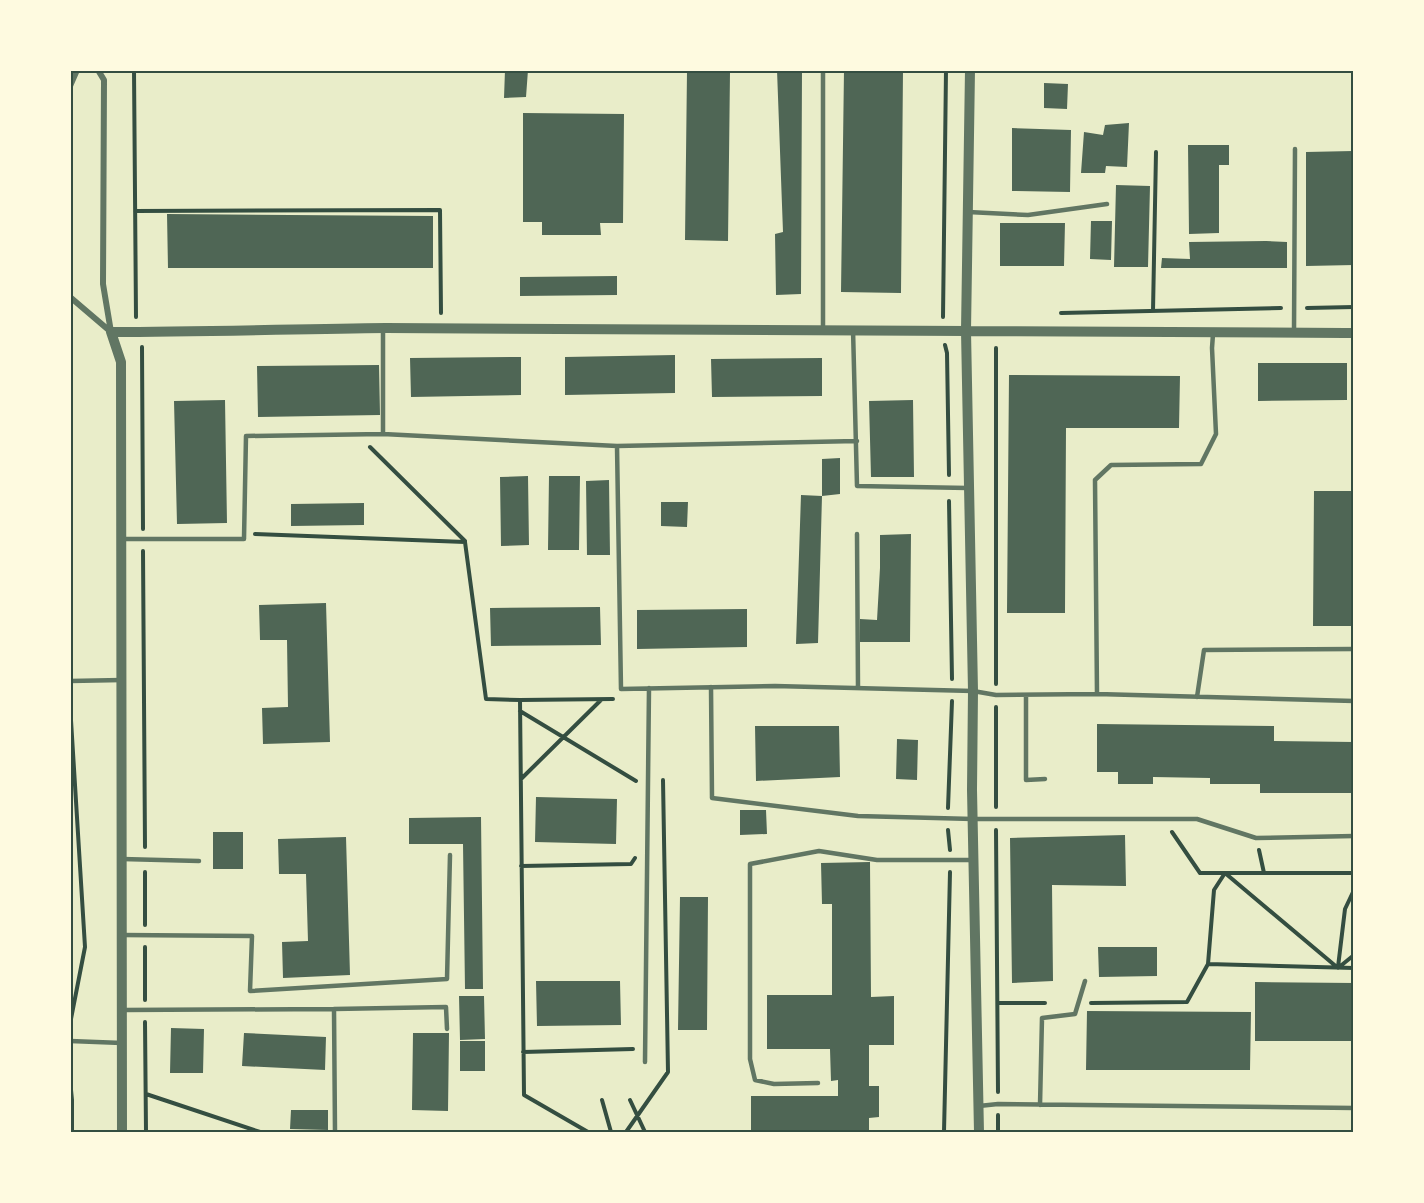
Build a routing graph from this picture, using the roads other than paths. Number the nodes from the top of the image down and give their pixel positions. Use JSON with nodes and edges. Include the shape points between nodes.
{"nodes":[{"id":1,"x":77,"y":70,"type":"edge"},
{"id":2,"x":98,"y":70,"type":"edge"},
{"id":3,"x":824,"y":70,"type":"edge"},
{"id":4,"x":970,"y":70,"type":"edge"},
{"id":5,"x":70,"y":86,"type":"edge"},
{"id":6,"x":1296,"y":149,"type":"dead end"},
{"id":7,"x":1107,"y":204,"type":"dead end"},
{"id":8,"x":968,"y":212,"type":"junction"},
{"id":9,"x":70,"y":297,"type":"edge"},
{"id":10,"x":383,"y":328,"type":"junction"},
{"id":11,"x":823,"y":329,"type":"junction"},
{"id":12,"x":853,"y":329,"type":"junction"},
{"id":13,"x":966,"y":331,"type":"junction"},
{"id":14,"x":111,"y":332,"type":"junction"},
{"id":15,"x":1213,"y":333,"type":"junction"},
{"id":16,"x":1294,"y":333,"type":"junction"},
{"id":17,"x":1353,"y":333,"type":"edge"},
{"id":18,"x":383,"y":434,"type":"junction"},
{"id":19,"x":857,"y":441,"type":"junction"},
{"id":20,"x":617,"y":446,"type":"junction"},
{"id":21,"x":968,"y":488,"type":"junction"},
{"id":22,"x":857,"y":534,"type":"dead end"},
{"id":23,"x":122,"y":539,"type":"junction"},
{"id":24,"x":1353,"y":649,"type":"edge"},
{"id":25,"x":122,"y":680,"type":"junction"},
{"id":26,"x":70,"y":681,"type":"edge"},
{"id":27,"x":711,"y":687,"type":"junction"},
{"id":28,"x":649,"y":688,"type":"junction"},
{"id":29,"x":858,"y":688,"type":"junction"},
{"id":30,"x":972,"y":691,"type":"junction"},
{"id":31,"x":1097,"y":694,"type":"junction"},
{"id":32,"x":1026,"y":695,"type":"junction"},
{"id":33,"x":1197,"y":697,"type":"junction"},
{"id":34,"x":1353,"y":701,"type":"edge"},
{"id":35,"x":1045,"y":779,"type":"dead end"},
{"id":36,"x":973,"y":819,"type":"junction"},
{"id":37,"x":1353,"y":836,"type":"edge"},
{"id":38,"x":450,"y":855,"type":"dead end"},
{"id":39,"x":122,"y":859,"type":"junction"},
{"id":40,"x":974,"y":860,"type":"junction"},
{"id":41,"x":199,"y":861,"type":"dead end"},
{"id":42,"x":122,"y":935,"type":"junction"},
{"id":43,"x":1084,"y":981,"type":"dead end"},
{"id":44,"x":334,"y":1009,"type":"junction"},
{"id":45,"x":122,"y":1010,"type":"junction"},
{"id":46,"x":447,"y":1029,"type":"dead end"},
{"id":47,"x":70,"y":1041,"type":"edge"},
{"id":48,"x":122,"y":1043,"type":"junction"},
{"id":49,"x":645,"y":1062,"type":"dead end"},
{"id":50,"x":818,"y":1083,"type":"dead end"},
{"id":51,"x":1040,"y":1104,"type":"junction"},
{"id":52,"x":979,"y":1106,"type":"junction"},
{"id":53,"x":1353,"y":1108,"type":"edge"},
{"id":54,"x":122,"y":1132,"type":"edge"},
{"id":55,"x":335,"y":1132,"type":"edge"},
{"id":56,"x":979,"y":1132,"type":"edge"}],
"edges":[{"from":1,"to":5,"type":"street"},
{"from":2,"to":14,"type":"street","via":[[104,80],[103,284]]},
{"from":3,"to":11,"type":"lane"},
{"from":4,"to":8,"type":"street"},
{"from":6,"to":16,"type":"lane"},
{"from":7,"to":8,"type":"lane","via":[[1028,215]]},
{"from":8,"to":13,"type":"street"},
{"from":9,"to":14,"type":"street"},
{"from":10,"to":11,"type":"street"},
{"from":10,"to":14,"type":"street"},
{"from":10,"to":18,"type":"lane"},
{"from":11,"to":12,"type":"street"},
{"from":12,"to":13,"type":"street"},
{"from":12,"to":19,"type":"lane"},
{"from":13,"to":15,"type":"street"},
{"from":13,"to":21,"type":"street"},
{"from":14,"to":23,"type":"street","via":[[121,362]]},
{"from":15,"to":16,"type":"street"},
{"from":15,"to":31,"type":"lane","via":[[1216,434],[1201,464],[1111,465],[1095,480]]},
{"from":16,"to":17,"type":"street"},
{"from":18,"to":20,"type":"lane"},
{"from":18,"to":23,"type":"lane","via":[[246,436],[244,539]]},
{"from":19,"to":20,"type":"lane"},
{"from":19,"to":21,"type":"lane","via":[[857,486]]},
{"from":20,"to":28,"type":"lane","via":[[621,689]]},
{"from":21,"to":30,"type":"street"},
{"from":22,"to":29,"type":"lane"},
{"from":23,"to":25,"type":"street"},
{"from":24,"to":33,"type":"lane","via":[[1204,650]]},
{"from":25,"to":26,"type":"lane"},
{"from":25,"to":39,"type":"street"},
{"from":27,"to":28,"type":"lane"},
{"from":27,"to":29,"type":"lane"},
{"from":27,"to":36,"type":"lane","via":[[712,798],[858,816]]},
{"from":28,"to":49,"type":"lane"},
{"from":29,"to":30,"type":"lane"},
{"from":30,"to":32,"type":"lane"},
{"from":30,"to":36,"type":"street"},
{"from":31,"to":32,"type":"lane"},
{"from":31,"to":33,"type":"lane"},
{"from":32,"to":35,"type":"lane","via":[[1026,780]]},
{"from":33,"to":34,"type":"lane"},
{"from":36,"to":37,"type":"lane","via":[[1197,819],[1256,838]]},
{"from":36,"to":40,"type":"street"},
{"from":38,"to":42,"type":"lane","via":[[447,979],[250,991],[252,936]]},
{"from":39,"to":41,"type":"lane"},
{"from":39,"to":42,"type":"street"},
{"from":40,"to":50,"type":"lane","via":[[877,860],[819,851],[750,864],[750,1059],[755,1080],[774,1084]]},
{"from":40,"to":52,"type":"street"},
{"from":42,"to":45,"type":"street"},
{"from":43,"to":51,"type":"lane","via":[[1074,1014],[1042,1018]]},
{"from":44,"to":45,"type":"lane"},
{"from":44,"to":46,"type":"lane","via":[[446,1007]]},
{"from":44,"to":55,"type":"lane"},
{"from":45,"to":48,"type":"street"},
{"from":47,"to":48,"type":"lane"},
{"from":48,"to":54,"type":"street"},
{"from":51,"to":52,"type":"lane"},
{"from":51,"to":53,"type":"lane"},
{"from":52,"to":56,"type":"street"}]}
